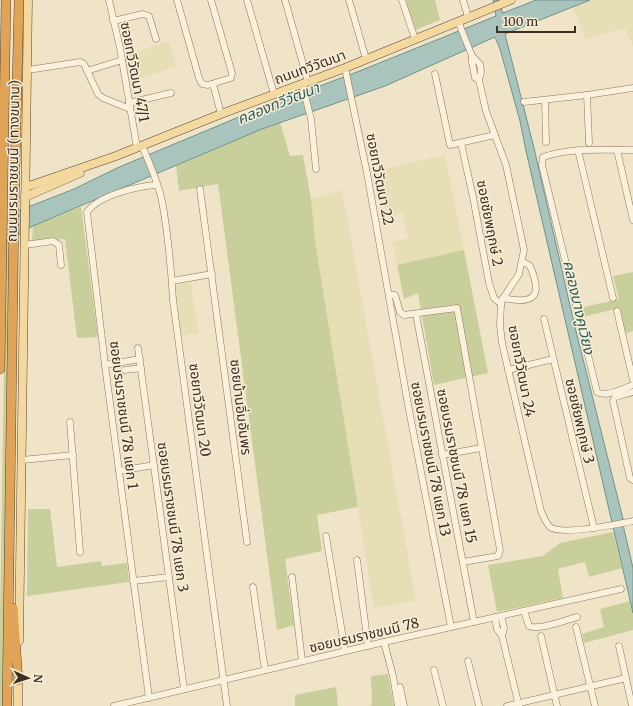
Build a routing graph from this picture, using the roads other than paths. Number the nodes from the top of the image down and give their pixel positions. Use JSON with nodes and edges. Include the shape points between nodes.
{"nodes":[{"id":1,"x":6,"y":0,"type":"edge"},
{"id":2,"x":19,"y":0,"type":"edge"},
{"id":3,"x":22,"y":0,"type":"edge"},
{"id":4,"x":28,"y":0,"type":"edge"},
{"id":5,"x":109,"y":0,"type":"edge"},
{"id":6,"x":178,"y":0,"type":"edge"},
{"id":7,"x":211,"y":0,"type":"edge"},
{"id":8,"x":247,"y":0,"type":"edge"},
{"id":9,"x":285,"y":0,"type":"edge"},
{"id":10,"x":349,"y":0,"type":"edge"},
{"id":11,"x":402,"y":0,"type":"edge"},
{"id":12,"x":463,"y":0,"type":"edge"},
{"id":13,"x":511,"y":0,"type":"edge"},
{"id":14,"x":468,"y":18,"type":"junction"},
{"id":15,"x":113,"y":21,"type":"junction"},
{"id":16,"x":458,"y":21,"type":"junction"},
{"id":17,"x":18,"y":27,"type":"junction"},
{"id":18,"x":156,"y":39,"type":"dead end"},
{"id":19,"x":415,"y":39,"type":"junction"},
{"id":20,"x":366,"y":59,"type":"junction"},
{"id":21,"x":122,"y":60,"type":"junction"},
{"id":22,"x":0,"y":66,"type":"edge"},
{"id":23,"x":28,"y":70,"type":"junction"},
{"id":24,"x":87,"y":71,"type":"junction"},
{"id":25,"x":346,"y":72,"type":"junction"},
{"id":26,"x":435,"y":74,"type":"dead end"},
{"id":27,"x":213,"y":84,"type":"junction"},
{"id":28,"x":304,"y":86,"type":"junction"},
{"id":29,"x":633,"y":88,"type":"edge"},
{"id":30,"x":171,"y":93,"type":"dead end"},
{"id":31,"x":274,"y":94,"type":"junction"},
{"id":32,"x":587,"y":95,"type":"junction"},
{"id":33,"x":544,"y":100,"type":"junction"},
{"id":34,"x":524,"y":102,"type":"dead end"},
{"id":35,"x":129,"y":106,"type":"junction"},
{"id":36,"x":221,"y":114,"type":"junction"},
{"id":37,"x":4,"y":116,"type":"junction"},
{"id":38,"x":495,"y":135,"type":"junction"},
{"id":39,"x":546,"y":142,"type":"dead end"},
{"id":40,"x":462,"y":143,"type":"junction"},
{"id":41,"x":589,"y":144,"type":"dead end"},
{"id":42,"x":140,"y":147,"type":"junction"},
{"id":43,"x":578,"y":150,"type":"junction"},
{"id":44,"x":617,"y":150,"type":"junction"},
{"id":45,"x":633,"y":150,"type":"edge"},
{"id":46,"x":116,"y":156,"type":"junction"},
{"id":47,"x":316,"y":169,"type":"dead end"},
{"id":48,"x":157,"y":182,"type":"junction"},
{"id":49,"x":26,"y":187,"type":"junction"},
{"id":50,"x":200,"y":189,"type":"dead end"},
{"id":51,"x":26,"y":197,"type":"junction"},
{"id":52,"x":633,"y":220,"type":"edge"},
{"id":53,"x":25,"y":242,"type":"junction"},
{"id":54,"x":522,"y":261,"type":"junction"},
{"id":55,"x":61,"y":265,"type":"dead end"},
{"id":56,"x":212,"y":274,"type":"junction"},
{"id":57,"x":172,"y":281,"type":"junction"},
{"id":58,"x":389,"y":294,"type":"junction"},
{"id":59,"x":613,"y":298,"type":"dead end"},
{"id":60,"x":502,"y":301,"type":"junction"},
{"id":61,"x":617,"y":311,"type":"dead end"},
{"id":62,"x":416,"y":314,"type":"junction"},
{"id":63,"x":544,"y":319,"type":"dead end"},
{"id":64,"x":138,"y":348,"type":"dead end"},
{"id":65,"x":140,"y":359,"type":"junction"},
{"id":66,"x":553,"y":359,"type":"junction"},
{"id":67,"x":105,"y":365,"type":"junction"},
{"id":68,"x":141,"y":368,"type":"junction"},
{"id":69,"x":0,"y":369,"type":"edge"},
{"id":70,"x":125,"y":370,"type":"dead end"},
{"id":71,"x":508,"y":370,"type":"junction"},
{"id":72,"x":633,"y":380,"type":"edge"},
{"id":73,"x":633,"y":385,"type":"edge"},
{"id":74,"x":633,"y":392,"type":"edge"},
{"id":75,"x":70,"y":422,"type":"dead end"},
{"id":76,"x":482,"y":448,"type":"junction"},
{"id":77,"x":73,"y":455,"type":"junction"},
{"id":78,"x":442,"y":455,"type":"junction"},
{"id":79,"x":22,"y":460,"type":"junction"},
{"id":80,"x":154,"y":465,"type":"junction"},
{"id":81,"x":119,"y":471,"type":"junction"},
{"id":82,"x":633,"y":480,"type":"edge"},
{"id":83,"x":632,"y":522,"type":"edge"},
{"id":84,"x":597,"y":527,"type":"junction"},
{"id":85,"x":326,"y":536,"type":"dead end"},
{"id":86,"x":247,"y":542,"type":"dead end"},
{"id":87,"x":80,"y":552,"type":"dead end"},
{"id":88,"x":9,"y":553,"type":"junction"},
{"id":89,"x":357,"y":560,"type":"dead end"},
{"id":90,"x":462,"y":562,"type":"junction"},
{"id":91,"x":169,"y":577,"type":"junction"},
{"id":92,"x":292,"y":577,"type":"dead end"},
{"id":93,"x":133,"y":581,"type":"junction"},
{"id":94,"x":253,"y":587,"type":"dead end"},
{"id":95,"x":621,"y":589,"type":"dead end"},
{"id":96,"x":524,"y":611,"type":"junction"},
{"id":97,"x":498,"y":616,"type":"junction"},
{"id":98,"x":577,"y":617,"type":"dead end"},
{"id":99,"x":474,"y":622,"type":"junction"},
{"id":100,"x":451,"y":627,"type":"junction"},
{"id":101,"x":576,"y":627,"type":"dead end"},
{"id":102,"x":540,"y":636,"type":"dead end"},
{"id":103,"x":384,"y":642,"type":"junction"},
{"id":104,"x":368,"y":646,"type":"junction"},
{"id":105,"x":619,"y":646,"type":"dead end"},
{"id":106,"x":345,"y":651,"type":"junction"},
{"id":107,"x":302,"y":661,"type":"junction"},
{"id":108,"x":468,"y":661,"type":"dead end"},
{"id":109,"x":265,"y":670,"type":"junction"},
{"id":110,"x":434,"y":670,"type":"dead end"},
{"id":111,"x":626,"y":678,"type":"junction"},
{"id":112,"x":223,"y":680,"type":"junction"},
{"id":113,"x":18,"y":681,"type":"junction"},
{"id":114,"x":400,"y":686,"type":"dead end"},
{"id":115,"x":590,"y":687,"type":"junction"},
{"id":116,"x":184,"y":689,"type":"junction"},
{"id":117,"x":555,"y":695,"type":"junction"},
{"id":118,"x":147,"y":698,"type":"junction"},
{"id":119,"x":519,"y":705,"type":"edge"},
{"id":120,"x":7,"y":706,"type":"edge"},
{"id":121,"x":18,"y":706,"type":"edge"},
{"id":122,"x":114,"y":706,"type":"edge"},
{"id":123,"x":146,"y":706,"type":"edge"},
{"id":124,"x":227,"y":706,"type":"edge"},
{"id":125,"x":398,"y":706,"type":"edge"},
{"id":126,"x":404,"y":706,"type":"edge"},
{"id":127,"x":443,"y":706,"type":"edge"},
{"id":128,"x":479,"y":706,"type":"edge"},
{"id":129,"x":507,"y":706,"type":"edge"},
{"id":130,"x":557,"y":706,"type":"edge"},
{"id":131,"x":595,"y":706,"type":"edge"},
{"id":132,"x":632,"y":706,"type":"edge"}],
"edges":[{"from":1,"to":37,"type":"highway"},
{"from":2,"to":17,"type":"highway"},
{"from":3,"to":17,"type":"highway"},
{"from":4,"to":23,"type":"main road","name":"ถนนบรมราชชนนี (ทางขนาน)"},
{"from":5,"to":15,"type":"street","name":"ซอยทวีวัฒนา 47/1"},
{"from":6,"to":27,"type":"street","via":[[199,78],[202,84]]},
{"from":7,"to":27,"type":"street","via":[[232,73],[231,78]]},
{"from":8,"to":31,"type":"street"},
{"from":9,"to":28,"type":"street"},
{"from":10,"to":20,"type":"street"},
{"from":11,"to":19,"type":"street"},
{"from":12,"to":14,"type":"street"},
{"from":13,"to":14,"type":"main road","name":"ถนนทวีวัฒนา"},
{"from":14,"to":16,"type":"main road","name":"ถนนทวีวัฒนา"},
{"from":15,"to":18,"type":"street","via":[[143,14],[149,16]]},
{"from":15,"to":21,"type":"street","name":"ซอยทวีวัฒนา 47/1"},
{"from":16,"to":19,"type":"main road","name":"ถนนทวีวัฒนา"},
{"from":16,"to":38,"type":"street","via":[[471,53],[475,78],[480,80],[486,111]]},
{"from":17,"to":88,"type":"highway"},
{"from":19,"to":20,"type":"main road","name":"ถนนทวีวัฒนา"},
{"from":20,"to":25,"type":"main road","name":"ถนนทวีวัฒนา"},
{"from":21,"to":24,"type":"street"},
{"from":21,"to":35,"type":"street","name":"ซอยทวีวัฒนา 47/1"},
{"from":22,"to":37,"type":"highway"},
{"from":23,"to":24,"type":"street","via":[[80,62]]},
{"from":23,"to":49,"type":"main road","name":"ถนนบรมราชชนนี (ทางขนาน)"},
{"from":24,"to":35,"type":"street","via":[[98,94]]},
{"from":25,"to":28,"type":"main road","name":"ถนนทวีวัฒนา"},
{"from":25,"to":58,"type":"street","name":"ซอยทวีวัฒนา 22"},
{"from":26,"to":40,"type":"street","via":[[449,143]]},
{"from":27,"to":36,"type":"street"},
{"from":28,"to":31,"type":"main road","name":"ถนนทวีวัฒนา"},
{"from":28,"to":47,"type":"street","via":[[311,119]]},
{"from":29,"to":32,"type":"street"},
{"from":30,"to":35,"type":"street"},
{"from":31,"to":36,"type":"main road","name":"ถนนทวีวัฒนา"},
{"from":32,"to":33,"type":"street"},
{"from":32,"to":41,"type":"street"},
{"from":33,"to":34,"type":"street"},
{"from":33,"to":39,"type":"street"},
{"from":35,"to":42,"type":"street","name":"ซอยทวีวัฒนา 47/1"},
{"from":36,"to":42,"type":"main road","name":"ถนนทวีวัฒนา"},
{"from":37,"to":69,"type":"highway"},
{"from":38,"to":40,"type":"street"},
{"from":38,"to":54,"type":"street","via":[[506,165],[523,242]]},
{"from":40,"to":60,"type":"street","name":"ซอยชัยพฤกษ์ 2","via":[[489,283],[494,298]]},
{"from":42,"to":46,"type":"main road","name":"ถนนทวีวัฒนา"},
{"from":42,"to":48,"type":"street","name":"ซอยทวีวัฒนา 20"},
{"from":43,"to":44,"type":"street"},
{"from":43,"to":59,"type":"street"},
{"from":43,"to":73,"type":"street","via":[[543,157],[542,166],[597,392],[606,394]]},
{"from":44,"to":45,"type":"street"},
{"from":44,"to":52,"type":"street"},
{"from":46,"to":49,"type":"main road","name":"ถนนทวีวัฒนา"},
{"from":46,"to":51,"type":"main road","name":"ถนนทวีวัฒนา"},
{"from":48,"to":57,"type":"street","name":"ซอยทวีวัฒนา 20","via":[[162,201]]},
{"from":48,"to":67,"type":"street","name":"ซอยบรมราชชนนี 78 แยก 1","via":[[124,191],[97,203],[87,212]]},
{"from":49,"to":51,"type":"main road","name":"ถนนบรมราชชนนี (ทางขนาน)"},
{"from":50,"to":56,"type":"street","name":"ซอยบ้านอิ่มอัมพร"},
{"from":51,"to":53,"type":"main road","name":"ถนนบรมราชชนนี (ทางขนาน)"},
{"from":53,"to":55,"type":"street","via":[[53,241],[59,245]]},
{"from":53,"to":79,"type":"main road","name":"ถนนบรมราชชนนี (ทางขนาน)"},
{"from":54,"to":60,"type":"street","via":[[519,274]]},
{"from":54,"to":60,"type":"street","via":[[530,266],[536,292],[528,300]]},
{"from":56,"to":57,"type":"street"},
{"from":56,"to":86,"type":"street","name":"ซอยบ้านอิ่มอัมพร"},
{"from":57,"to":112,"type":"street","name":"ซอยทวีวัฒนา 20"},
{"from":58,"to":62,"type":"street","via":[[395,295],[402,314]]},
{"from":58,"to":100,"type":"street","name":"ซอยบรมราชชนนี 78 แยก 13"},
{"from":60,"to":71,"type":"street","name":"ซอยทวีวัฒนา 24","via":[[500,325]]},
{"from":61,"to":72,"type":"street"},
{"from":62,"to":76,"type":"street","via":[[457,308]]},
{"from":62,"to":78,"type":"street","name":"ซอยบรมราชชนนี 78 แยก 15"},
{"from":63,"to":66,"type":"street","name":"ซอยชัยพฤกษ์ 3"},
{"from":64,"to":65,"type":"street","name":"ซอยบรมราชชนนี 78 แยก 3"},
{"from":65,"to":67,"type":"street"},
{"from":65,"to":68,"type":"street","name":"ซอยบรมราชชนนี 78 แยก 3"},
{"from":66,"to":71,"type":"street"},
{"from":66,"to":84,"type":"street","name":"ซอยชัยพฤกษ์ 3"},
{"from":67,"to":81,"type":"street","name":"ซอยบรมราชชนนี 78 แยก 1"},
{"from":68,"to":70,"type":"street"},
{"from":68,"to":80,"type":"street","name":"ซอยบรมราชชนนี 78 แยก 3"},
{"from":71,"to":84,"type":"street","name":"ซอยทวีวัฒนา 24","via":[[545,520],[550,527],[557,530]]},
{"from":74,"to":82,"type":"street","via":[[615,397],[613,401],[630,478]]},
{"from":75,"to":77,"type":"street"},
{"from":76,"to":78,"type":"street"},
{"from":76,"to":90,"type":"street","via":[[500,554]]},
{"from":77,"to":79,"type":"street"},
{"from":77,"to":87,"type":"street"},
{"from":78,"to":90,"type":"street","name":"ซอยบรมราชชนนี 78 แยก 15"},
{"from":79,"to":113,"type":"main road","name":"ถนนบรมราชชนนี (ทางขนาน)"},
{"from":80,"to":81,"type":"street"},
{"from":80,"to":91,"type":"street","name":"ซอยบรมราชชนนี 78 แยก 3"},
{"from":81,"to":93,"type":"street","name":"ซอยบรมราชชนนี 78 แยก 1"},
{"from":83,"to":84,"type":"street","name":"ซอยทวีวัฒนา 24"},
{"from":85,"to":106,"type":"street"},
{"from":88,"to":113,"type":"highway"},
{"from":88,"to":120,"type":"highway"},
{"from":89,"to":104,"type":"street"},
{"from":90,"to":99,"type":"street","name":"ซอยบรมราชชนนี 78 แยก 15"},
{"from":91,"to":93,"type":"street"},
{"from":91,"to":116,"type":"street","name":"ซอยบรมราชชนนี 78 แยก 3"},
{"from":92,"to":107,"type":"street"},
{"from":93,"to":118,"type":"street","name":"ซอยบรมราชชนนี 78 แยก 1"},
{"from":94,"to":109,"type":"street"},
{"from":95,"to":96,"type":"street","name":"ซอยบรมราชชนนี 78"},
{"from":96,"to":97,"type":"street","name":"ซอยบรมราชชนนี 78"},
{"from":96,"to":98,"type":"street","via":[[531,628]]},
{"from":97,"to":99,"type":"street","name":"ซอยบรมราชชนนี 78"},
{"from":97,"to":119,"type":"street","via":[[497,629],[502,636]]},
{"from":99,"to":100,"type":"street","name":"ซอยบรมราชชนนี 78"},
{"from":100,"to":103,"type":"street","name":"ซอยบรมราชชนนี 78"},
{"from":101,"to":115,"type":"street"},
{"from":102,"to":117,"type":"street"},
{"from":103,"to":104,"type":"street","name":"ซอยบรมราชชนนี 78"},
{"from":103,"to":125,"type":"street"},
{"from":104,"to":106,"type":"street","name":"ซอยบรมราชชนนี 78"},
{"from":105,"to":111,"type":"street"},
{"from":106,"to":107,"type":"street","name":"ซอยบรมราชชนนี 78"},
{"from":107,"to":109,"type":"street","name":"ซอยบรมราชชนนี 78"},
{"from":108,"to":128,"type":"street"},
{"from":109,"to":112,"type":"street","name":"ซอยบรมราชชนนี 78"},
{"from":110,"to":127,"type":"street"},
{"from":111,"to":115,"type":"street"},
{"from":111,"to":132,"type":"street"},
{"from":112,"to":116,"type":"street","name":"ซอยบรมราชชนนี 78"},
{"from":112,"to":124,"type":"street","name":"ซอยทวีวัฒนา 20"},
{"from":113,"to":121,"type":"main road","name":"ถนนบรมราชชนนี (ทางขนาน)"},
{"from":114,"to":126,"type":"street"},
{"from":115,"to":117,"type":"street"},
{"from":115,"to":131,"type":"street"},
{"from":116,"to":118,"type":"street","name":"ซอยบรมราชชนนี 78"},
{"from":117,"to":119,"type":"street"},
{"from":117,"to":130,"type":"street"},
{"from":118,"to":122,"type":"street","name":"ซอยบรมราชชนนี 78"},
{"from":118,"to":123,"type":"street","name":"ซอยบรมราชชนนี 78 แยก 1"},
{"from":119,"to":129,"type":"street"}]}
